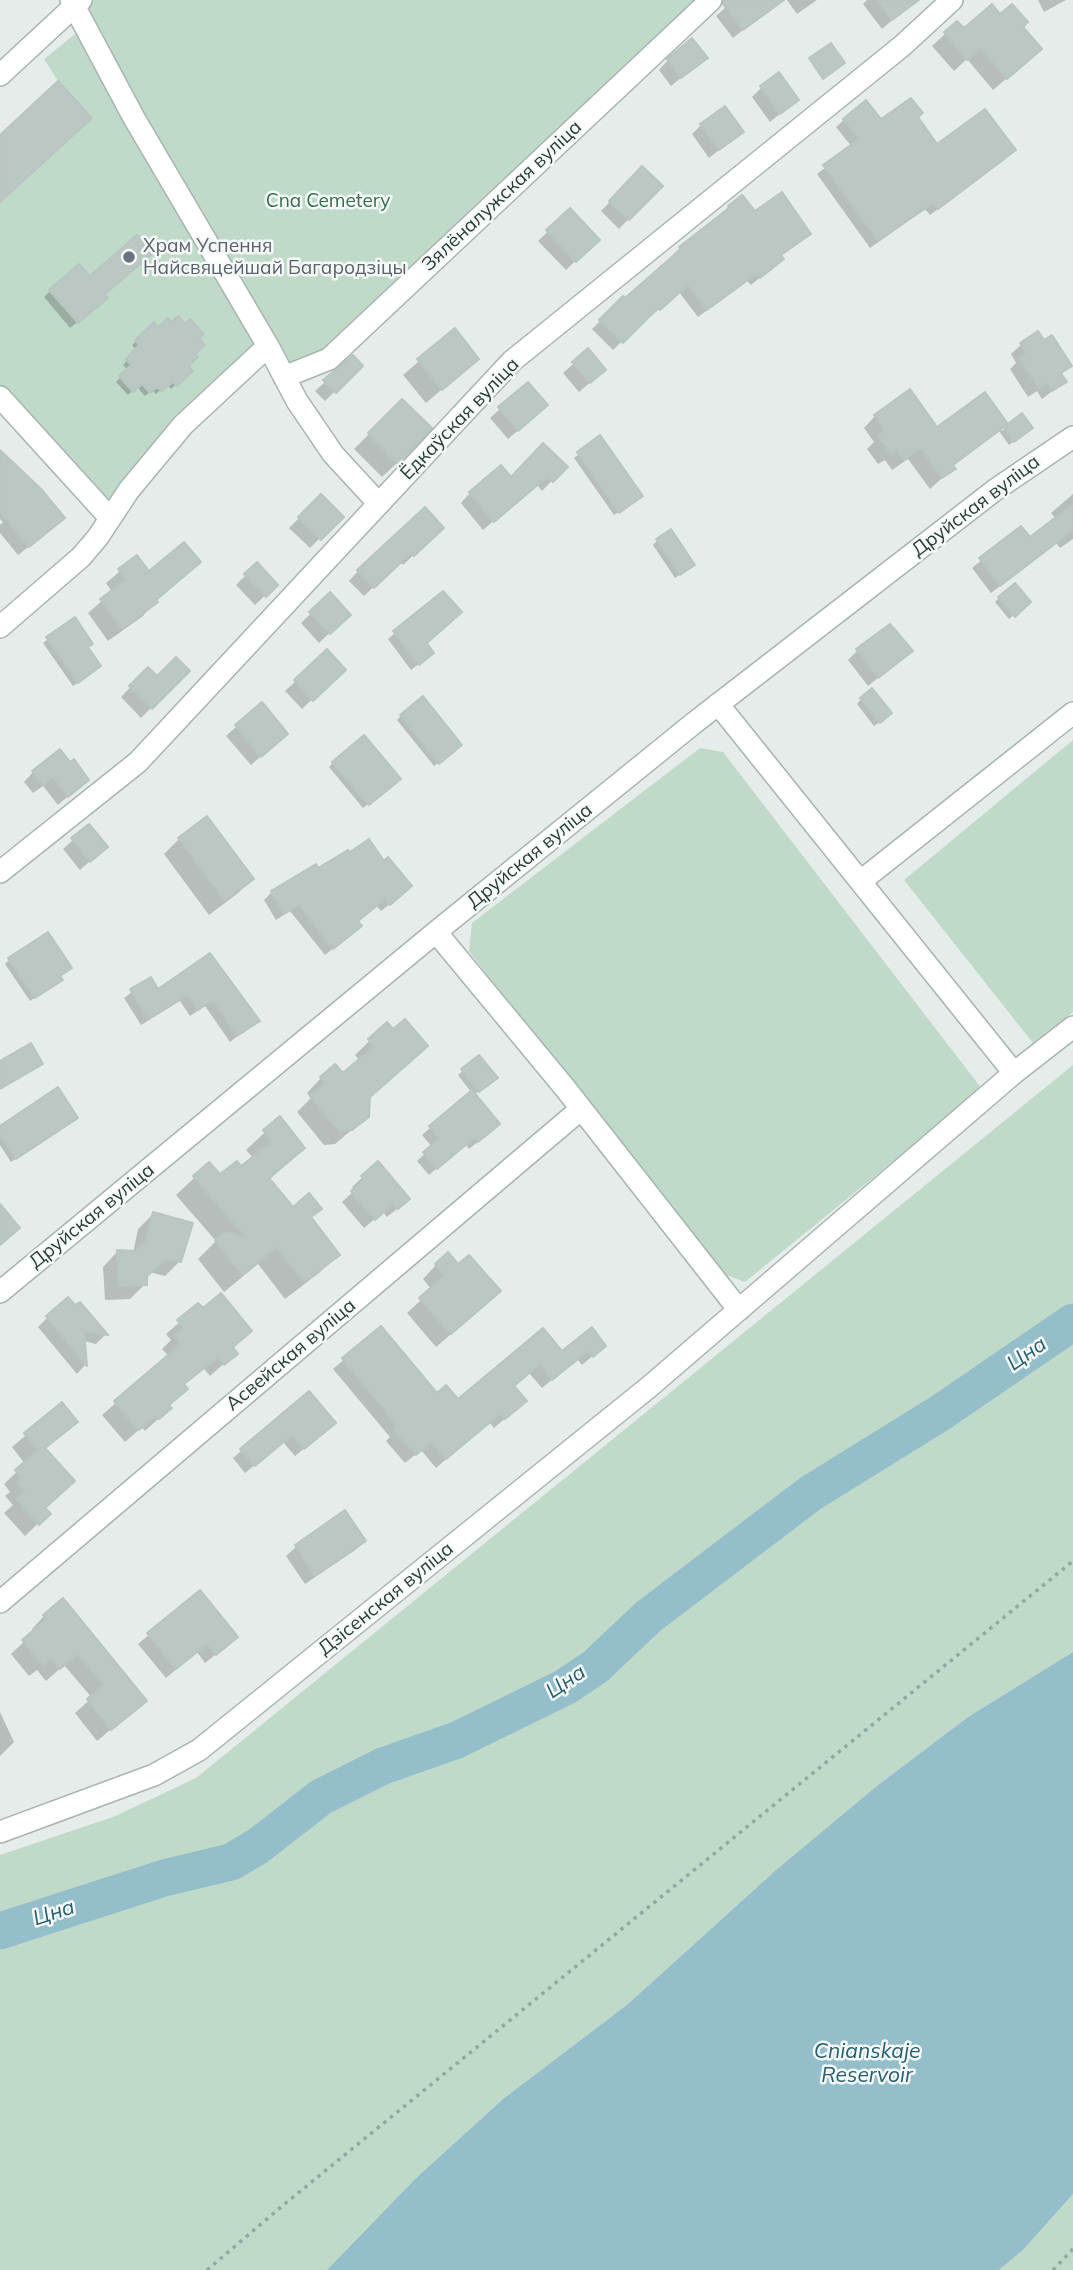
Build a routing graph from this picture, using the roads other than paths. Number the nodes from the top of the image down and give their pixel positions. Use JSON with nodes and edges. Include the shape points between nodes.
{"nodes":[{"id":1,"x":711,"y":0,"type":"edge"},
{"id":2,"x":952,"y":0,"type":"edge"},
{"id":3,"x":75,"y":2,"type":"edge"},
{"id":4,"x":0,"y":75,"type":"edge"},
{"id":5,"x":268,"y":346,"type":"junction"},
{"id":6,"x":284,"y":377,"type":"junction"},
{"id":7,"x":0,"y":397,"type":"edge"},
{"id":8,"x":1073,"y":437,"type":"edge"},
{"id":9,"x":379,"y":504,"type":"junction"},
{"id":10,"x":110,"y":518,"type":"junction"},
{"id":11,"x":0,"y":627,"type":"edge"},
{"id":12,"x":718,"y":704,"type":"junction"},
{"id":13,"x":1073,"y":713,"type":"edge"},
{"id":14,"x":0,"y":872,"type":"edge"},
{"id":15,"x":861,"y":881,"type":"junction"},
{"id":16,"x":436,"y":932,"type":"junction"},
{"id":17,"x":1073,"y":1027,"type":"edge"},
{"id":18,"x":1014,"y":1073,"type":"junction"},
{"id":19,"x":581,"y":1109,"type":"junction"},
{"id":20,"x":0,"y":1292,"type":"edge"},
{"id":21,"x":739,"y":1310,"type":"junction"},
{"id":22,"x":0,"y":1602,"type":"edge"},
{"id":23,"x":0,"y":1832,"type":"edge"}],
"edges":[{"from":1,"to":6,"type":"street","name":"Зялёналужская вуліца","via":[[329,359]]},
{"from":2,"to":9,"type":"street","name":"Ёдкаўская вуліца","via":[[891,55],[512,361]]},
{"from":3,"to":4,"type":"street"},
{"from":3,"to":5,"type":"street","via":[[134,118]]},
{"from":5,"to":6,"type":"street"},
{"from":5,"to":10,"type":"street","via":[[183,425]]},
{"from":6,"to":9,"type":"street","via":[[333,454]]},
{"from":7,"to":10,"type":"street"},
{"from":8,"to":12,"type":"street","name":"Друйская вуліца","via":[[995,490]]},
{"from":9,"to":14,"type":"street","name":"Ёдкаўская вуліца","via":[[138,762]]},
{"from":10,"to":11,"type":"street","via":[[81,557]]},
{"from":12,"to":15,"type":"street"},
{"from":12,"to":16,"type":"street","name":"Друйская вуліца"},
{"from":13,"to":15,"type":"street"},
{"from":15,"to":18,"type":"street"},
{"from":16,"to":19,"type":"street"},
{"from":16,"to":20,"type":"street","name":"Друйская вуліца"},
{"from":17,"to":18,"type":"street","name":"Дзісенская вуліца"},
{"from":18,"to":21,"type":"street","name":"Дзісенская вуліца"},
{"from":19,"to":21,"type":"street"},
{"from":19,"to":22,"type":"street","name":"Асвейская вуліца"},
{"from":21,"to":23,"type":"street","name":"Дзісенская вуліца","via":[[199,1750],[154,1776]]}]}
